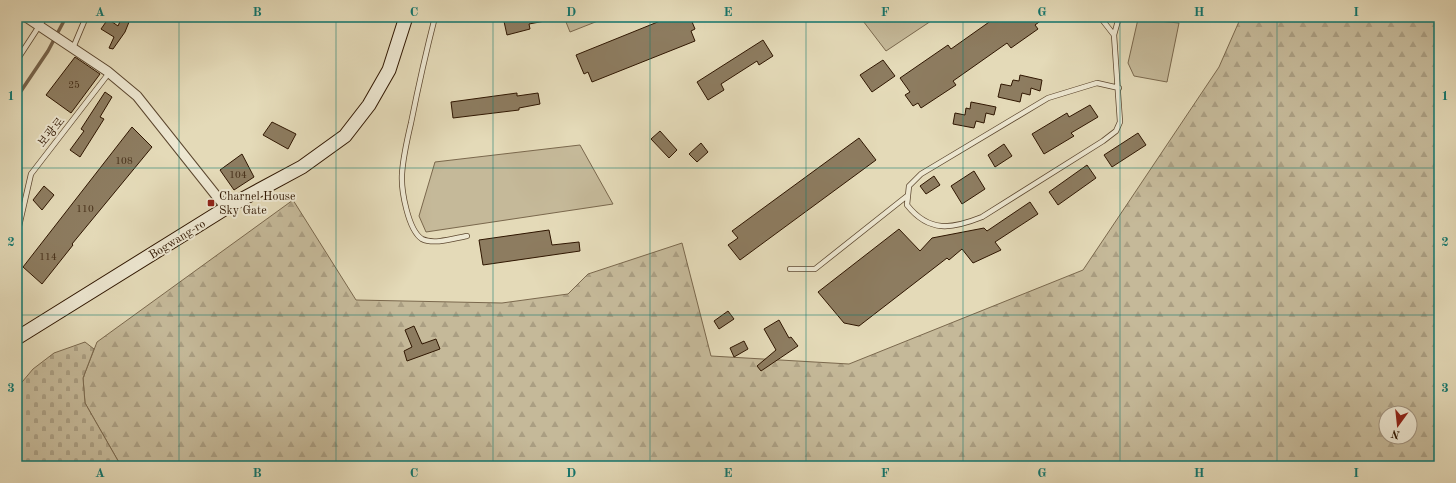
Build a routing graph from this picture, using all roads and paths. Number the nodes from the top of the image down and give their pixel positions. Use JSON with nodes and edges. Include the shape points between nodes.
{"nodes":[{"id":1,"x":26,"y":17,"type":"edge"},
{"id":2,"x":45,"y":17,"type":"edge"},
{"id":3,"x":86,"y":17,"type":"edge"},
{"id":4,"x":406,"y":17,"type":"edge"},
{"id":5,"x":435,"y":17,"type":"edge"},
{"id":6,"x":1100,"y":17,"type":"edge"},
{"id":7,"x":1119,"y":17,"type":"edge"},
{"id":8,"x":41,"y":26,"type":"junction"},
{"id":9,"x":1114,"y":35,"type":"junction"},
{"id":10,"x":73,"y":48,"type":"junction"},
{"id":11,"x":17,"y":60,"type":"edge"},
{"id":12,"x":109,"y":73,"type":"junction"},
{"id":13,"x":1119,"y":88,"type":"junction"},
{"id":14,"x":906,"y":196,"type":"junction"},
{"id":15,"x":226,"y":208,"type":"junction"},
{"id":16,"x":17,"y":235,"type":"edge"},
{"id":17,"x":467,"y":236,"type":"dead end"},
{"id":18,"x":790,"y":269,"type":"dead end"},
{"id":19,"x":17,"y":338,"type":"edge"}],
"edges":[{"from":1,"to":8,"type":"street"},
{"from":2,"to":8,"type":"lane"},
{"from":3,"to":10,"type":"lane"},
{"from":4,"to":15,"type":"main road","name":"Bogwang-ro","via":[[389,70],[369,105],[345,136],[302,167]]},
{"from":5,"to":17,"type":"lane","via":[[404,159],[403,190],[410,224],[422,238],[434,241]]},
{"from":6,"to":9,"type":"lane"},
{"from":7,"to":9,"type":"lane"},
{"from":8,"to":10,"type":"street"},
{"from":8,"to":11,"type":"lane"},
{"from":9,"to":13,"type":"lane"},
{"from":10,"to":12,"type":"street"},
{"from":12,"to":15,"type":"street","via":[[137,96]]},
{"from":12,"to":16,"type":"lane","name":"보광로","via":[[32,174]]},
{"from":13,"to":14,"type":"lane","via":[[1097,83],[1048,98],[921,174],[909,186]]},
{"from":13,"to":14,"type":"lane","via":[[1121,114],[1116,131],[982,217],[950,227],[933,225],[914,213],[907,205]]},
{"from":14,"to":18,"type":"lane","via":[[815,268]]},
{"from":15,"to":19,"type":"main road","name":"Bogwang-ro"}]}
